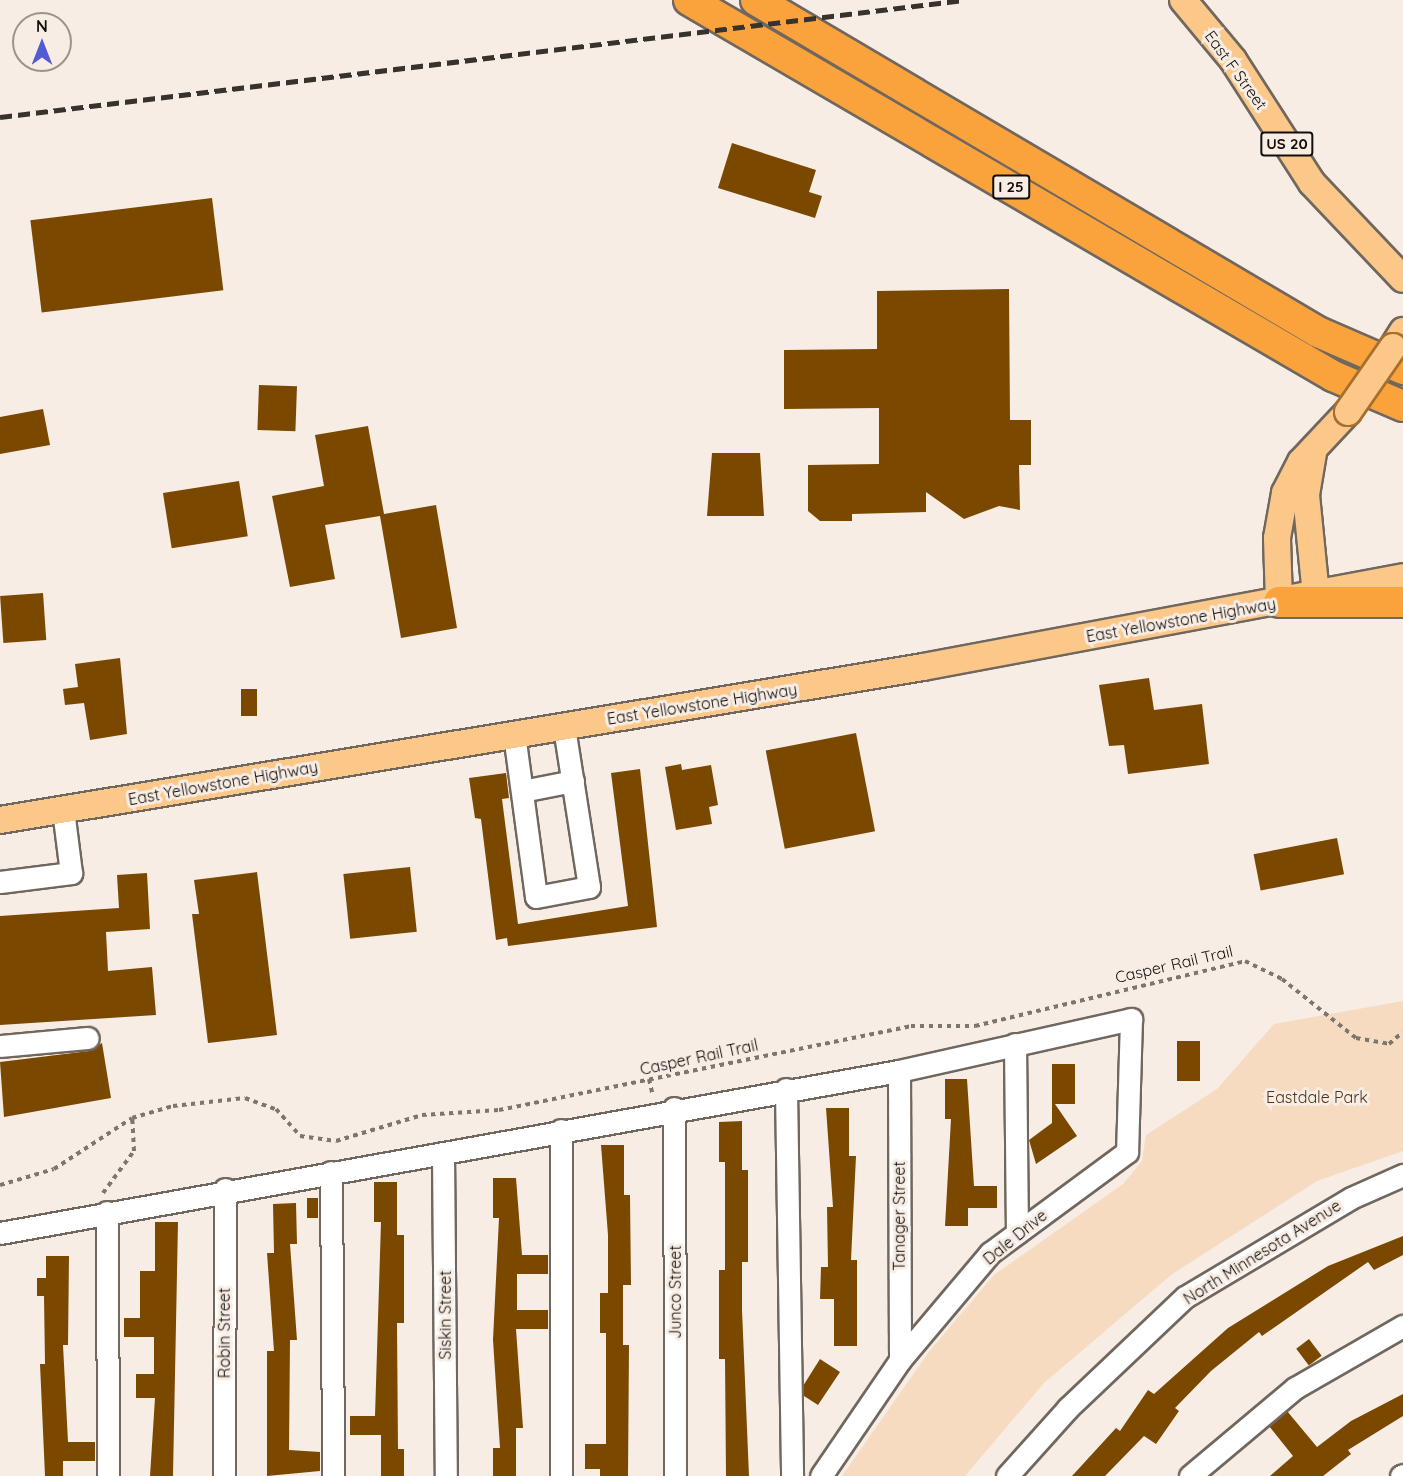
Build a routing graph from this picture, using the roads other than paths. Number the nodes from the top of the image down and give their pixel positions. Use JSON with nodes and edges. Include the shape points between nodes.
{"nodes":[{"id":1,"x":689,"y":0,"type":"edge"},
{"id":2,"x":756,"y":0,"type":"edge"},
{"id":3,"x":1183,"y":0,"type":"edge"},
{"id":4,"x":1403,"y":279,"type":"edge"},
{"id":5,"x":1400,"y":349,"type":"edge"},
{"id":6,"x":1403,"y":406,"type":"edge"},
{"id":7,"x":1314,"y":450,"type":"junction"},
{"id":8,"x":1403,"y":577,"type":"edge"},
{"id":9,"x":1316,"y":595,"type":"junction"},
{"id":10,"x":1279,"y":602,"type":"junction"},
{"id":11,"x":1403,"y":602,"type":"edge"},
{"id":12,"x":564,"y":727,"type":"junction"},
{"id":13,"x":514,"y":734,"type":"junction"},
{"id":14,"x":573,"y":781,"type":"junction"},
{"id":15,"x":522,"y":791,"type":"junction"},
{"id":16,"x":63,"y":810,"type":"junction"},
{"id":17,"x":0,"y":820,"type":"edge"},
{"id":18,"x":0,"y":882,"type":"edge"},
{"id":19,"x":88,"y":1038,"type":"dead end"},
{"id":20,"x":1015,"y":1044,"type":"junction"},
{"id":21,"x":0,"y":1046,"type":"edge"},
{"id":22,"x":899,"y":1071,"type":"junction"},
{"id":23,"x":786,"y":1089,"type":"junction"},
{"id":24,"x":674,"y":1108,"type":"junction"},
{"id":25,"x":561,"y":1130,"type":"junction"},
{"id":26,"x":443,"y":1153,"type":"junction"},
{"id":27,"x":331,"y":1172,"type":"junction"},
{"id":28,"x":1403,"y":1175,"type":"edge"},
{"id":29,"x":225,"y":1189,"type":"junction"},
{"id":30,"x":107,"y":1212,"type":"junction"},
{"id":31,"x":0,"y":1233,"type":"edge"},
{"id":32,"x":1017,"y":1233,"type":"junction"},
{"id":33,"x":1403,"y":1326,"type":"edge"},
{"id":34,"x":900,"y":1360,"type":"junction"},
{"id":35,"x":108,"y":1476,"type":"edge"},
{"id":36,"x":224,"y":1476,"type":"edge"},
{"id":37,"x":333,"y":1476,"type":"edge"},
{"id":38,"x":446,"y":1476,"type":"edge"},
{"id":39,"x":561,"y":1476,"type":"edge"},
{"id":40,"x":675,"y":1476,"type":"edge"},
{"id":41,"x":792,"y":1476,"type":"edge"},
{"id":42,"x":821,"y":1476,"type":"edge"},
{"id":43,"x":1007,"y":1476,"type":"edge"},
{"id":44,"x":1190,"y":1476,"type":"edge"}],
"edges":[{"from":1,"to":6,"type":"highway","number":"I 25","via":[[1333,376]]},
{"from":2,"to":5,"type":"highway","number":"I 25","via":[[1318,332]]},
{"from":3,"to":4,"type":"main road","name":"East F Street","number":"US 20","via":[[1233,60],[1312,183]]},
{"from":5,"to":7,"type":"main road","bridge":true},
{"from":7,"to":9,"type":"main road","via":[[1306,495]]},
{"from":7,"to":10,"type":"main road","via":[[1300,462],[1282,503]]},
{"from":8,"to":9,"type":"main road","name":"East Yellowstone Highway"},
{"from":9,"to":10,"type":"main road","name":"East Yellowstone Highway"},
{"from":10,"to":11,"type":"highway"},
{"from":10,"to":12,"type":"main road","name":"East Yellowstone Highway"},
{"from":12,"to":13,"type":"main road","name":"East Yellowstone Highway"},
{"from":12,"to":14,"type":"street"},
{"from":13,"to":15,"type":"street"},
{"from":13,"to":16,"type":"main road","name":"East Yellowstone Highway"},
{"from":14,"to":15,"type":"street"},
{"from":14,"to":15,"type":"street","via":[[589,886],[536,897]]},
{"from":16,"to":17,"type":"main road","name":"East Yellowstone Highway"},
{"from":16,"to":18,"type":"street","via":[[71,873]]},
{"from":19,"to":21,"type":"street"},
{"from":20,"to":22,"type":"street"},
{"from":20,"to":32,"type":"street"},
{"from":20,"to":32,"type":"street","name":"Dale Drive","via":[[1131,1019],[1127,1152]]},
{"from":22,"to":23,"type":"street"},
{"from":22,"to":34,"type":"street","name":"Tanager Street"},
{"from":23,"to":24,"type":"street"},
{"from":23,"to":41,"type":"street"},
{"from":24,"to":25,"type":"street"},
{"from":24,"to":40,"type":"street","name":"Junco Street"},
{"from":25,"to":26,"type":"street"},
{"from":25,"to":39,"type":"street"},
{"from":26,"to":27,"type":"street"},
{"from":26,"to":38,"type":"street","name":"Siskin Street"},
{"from":27,"to":29,"type":"street"},
{"from":27,"to":37,"type":"street"},
{"from":28,"to":43,"type":"street","name":"North Minnesota Avenue","via":[[1331,1209],[1185,1297],[1068,1408]]},
{"from":29,"to":30,"type":"street"},
{"from":29,"to":36,"type":"street","name":"Robin Street"},
{"from":30,"to":31,"type":"street"},
{"from":30,"to":35,"type":"street"},
{"from":32,"to":34,"type":"street","name":"Dale Drive","via":[[990,1253]]},
{"from":33,"to":44,"type":"street","via":[[1295,1388]]},
{"from":34,"to":42,"type":"street","name":"Dale Drive"}]}
